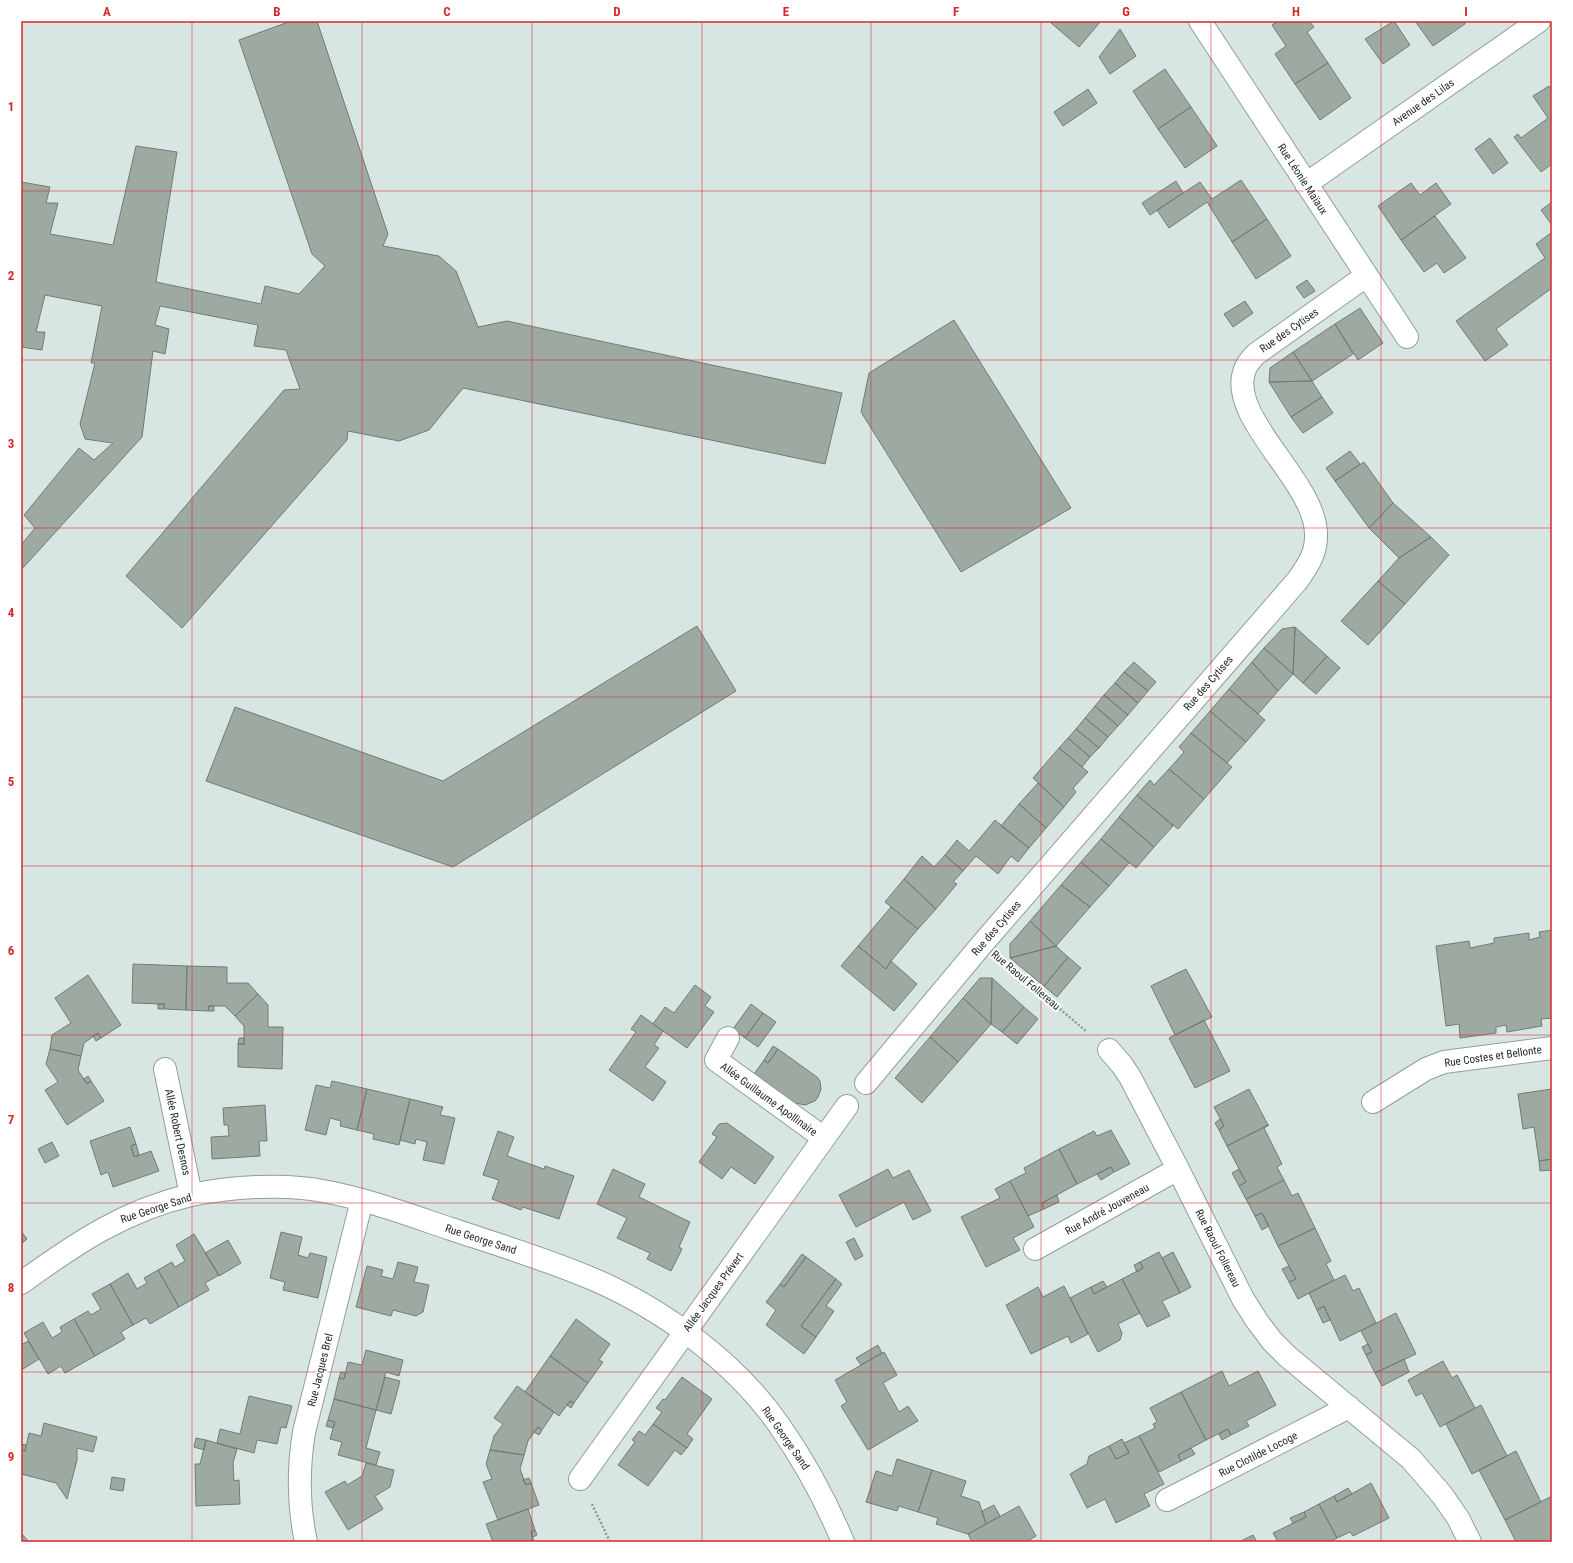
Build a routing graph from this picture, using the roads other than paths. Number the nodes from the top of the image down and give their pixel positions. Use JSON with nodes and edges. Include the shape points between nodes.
{"nodes":[{"id":1,"x":1200,"y":21,"type":"edge"},
{"id":2,"x":1539,"y":21,"type":"edge"},
{"id":3,"x":1306,"y":184,"type":"junction"},
{"id":4,"x":1366,"y":276,"type":"junction"},
{"id":5,"x":1407,"y":337,"type":"dead end"},
{"id":6,"x":728,"y":1038,"type":"dead end"},
{"id":7,"x":1552,"y":1048,"type":"edge"},
{"id":8,"x":1109,"y":1050,"type":"road end"},
{"id":9,"x":165,"y":1069,"type":"dead end"},
{"id":10,"x":866,"y":1083,"type":"dead end"},
{"id":11,"x":1373,"y":1102,"type":"dead end"},
{"id":12,"x":847,"y":1106,"type":"dead end"},
{"id":13,"x":824,"y":1138,"type":"junction"},
{"id":14,"x":1178,"y":1169,"type":"junction"},
{"id":15,"x":190,"y":1196,"type":"junction"},
{"id":16,"x":362,"y":1200,"type":"junction"},
{"id":17,"x":1035,"y":1249,"type":"dead end"},
{"id":18,"x":21,"y":1283,"type":"edge"},
{"id":19,"x":685,"y":1331,"type":"junction"},
{"id":20,"x":1349,"y":1408,"type":"junction"},
{"id":21,"x":580,"y":1478,"type":"road end"},
{"id":22,"x":1168,"y":1500,"type":"dead end"},
{"id":23,"x":306,"y":1542,"type":"edge"},
{"id":24,"x":843,"y":1542,"type":"edge"},
{"id":25,"x":1470,"y":1542,"type":"edge"}],
"edges":[{"from":1,"to":3,"type":"street","name":"Rue Léonie Maïaux"},
{"from":2,"to":3,"type":"street","name":"Avenue des Lilas"},
{"from":3,"to":4,"type":"street","name":"Rue Léonie Maïaux"},
{"from":4,"to":5,"type":"street","name":"Rue Léonie Maïaux"},
{"from":4,"to":10,"type":"street","name":"Rue des Cytises","via":[[1256,354],[1244,372],[1247,407],[1303,496],[1314,521],[1316,535],[1309,564]]},
{"from":6,"to":13,"type":"street","name":"Allée Guillaume Apollinaire","via":[[716,1060]]},
{"from":7,"to":11,"type":"street","name":"Rue Costes et Bellonte","via":[[1444,1062],[1426,1069]]},
{"from":8,"to":14,"type":"street","name":"Rue Raoul Follereau","via":[[1130,1077]]},
{"from":9,"to":15,"type":"street","name":"Allée Robert Desnos"},
{"from":12,"to":13,"type":"street","name":"Allée Jacques Prévert"},
{"from":13,"to":19,"type":"street","name":"Allée Jacques Prévert"},
{"from":14,"to":17,"type":"street","name":"Rue André Jouveneau"},
{"from":14,"to":20,"type":"street","name":"Rue Raoul Follereau","via":[[1257,1321],[1287,1356]]},
{"from":15,"to":16,"type":"street","name":"Rue George Sand","via":[[223,1190],[280,1187],[321,1190]]},
{"from":15,"to":18,"type":"street","name":"Rue George Sand","via":[[120,1219],[76,1244]]},
{"from":16,"to":19,"type":"street","name":"Rue George Sand","via":[[540,1258],[595,1280],[641,1303]]},
{"from":16,"to":23,"type":"street","name":"Rue Jacques Brel","via":[[300,1454],[300,1504]]},
{"from":19,"to":21,"type":"street","name":"Allée Jacques Prévert"},
{"from":19,"to":24,"type":"street","name":"Rue George Sand","via":[[735,1375],[778,1423],[824,1499]]},
{"from":20,"to":22,"type":"street","name":"Rue Clotilde Locoge"},
{"from":20,"to":25,"type":"street","name":"Rue Raoul Follereau","via":[[1426,1474],[1458,1518]]}]}
